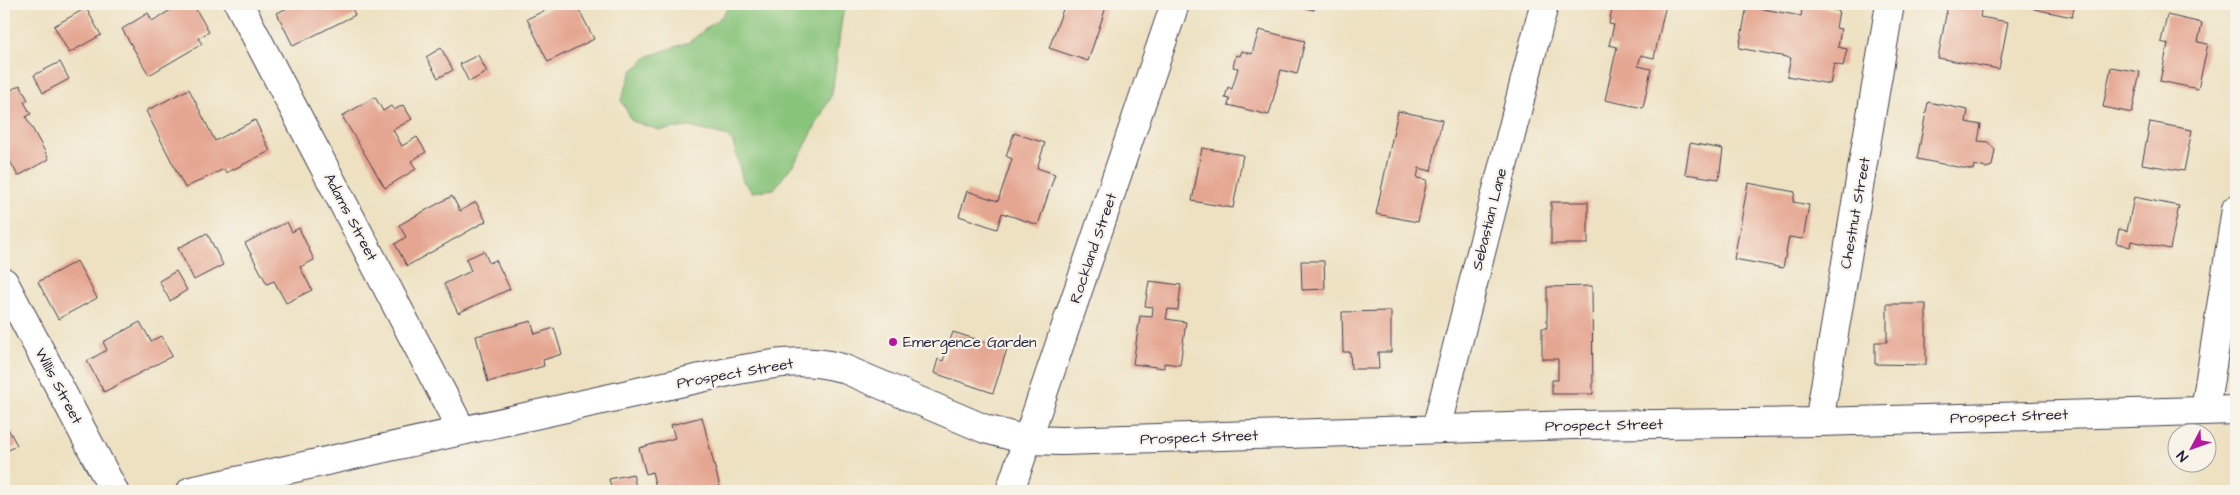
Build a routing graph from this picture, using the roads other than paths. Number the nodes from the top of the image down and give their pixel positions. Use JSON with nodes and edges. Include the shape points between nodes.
{"nodes":[{"id":1,"x":239,"y":4,"type":"edge"},
{"id":2,"x":1175,"y":4,"type":"edge"},
{"id":3,"x":1890,"y":4,"type":"edge"},
{"id":4,"x":1543,"y":9,"type":"dead end"},
{"id":5,"x":2236,"y":208,"type":"edge"},
{"id":6,"x":4,"y":282,"type":"edge"},
{"id":7,"x":2236,"y":410,"type":"edge"},
{"id":8,"x":2205,"y":411,"type":"junction"},
{"id":9,"x":1820,"y":422,"type":"junction"},
{"id":10,"x":1436,"y":429,"type":"junction"},
{"id":11,"x":462,"y":431,"type":"junction"},
{"id":12,"x":1027,"y":440,"type":"junction"},
{"id":13,"x":114,"y":491,"type":"edge"},
{"id":14,"x":191,"y":491,"type":"edge"},
{"id":15,"x":1010,"y":491,"type":"edge"}],
"edges":[{"from":1,"to":11,"type":"street","name":"Adams Street"},
{"from":2,"to":12,"type":"street","name":"Rockland Street"},
{"from":3,"to":9,"type":"street","name":"Chestnut Street"},
{"from":4,"to":10,"type":"street","name":"Sebastian Lane"},
{"from":5,"to":8,"type":"street"},
{"from":6,"to":13,"type":"street","name":"Willis Street"},
{"from":7,"to":8,"type":"street","name":"Prospect Street"},
{"from":8,"to":9,"type":"street","name":"Prospect Street"},
{"from":9,"to":10,"type":"street","name":"Prospect Street"},
{"from":10,"to":12,"type":"street","name":"Prospect Street"},
{"from":11,"to":12,"type":"street","name":"Prospect Street","via":[[728,372],[808,361],[842,368],[985,429]]},
{"from":11,"to":14,"type":"street","name":"Prospect Street"},
{"from":12,"to":15,"type":"street","name":"Rockland Street"}]}
